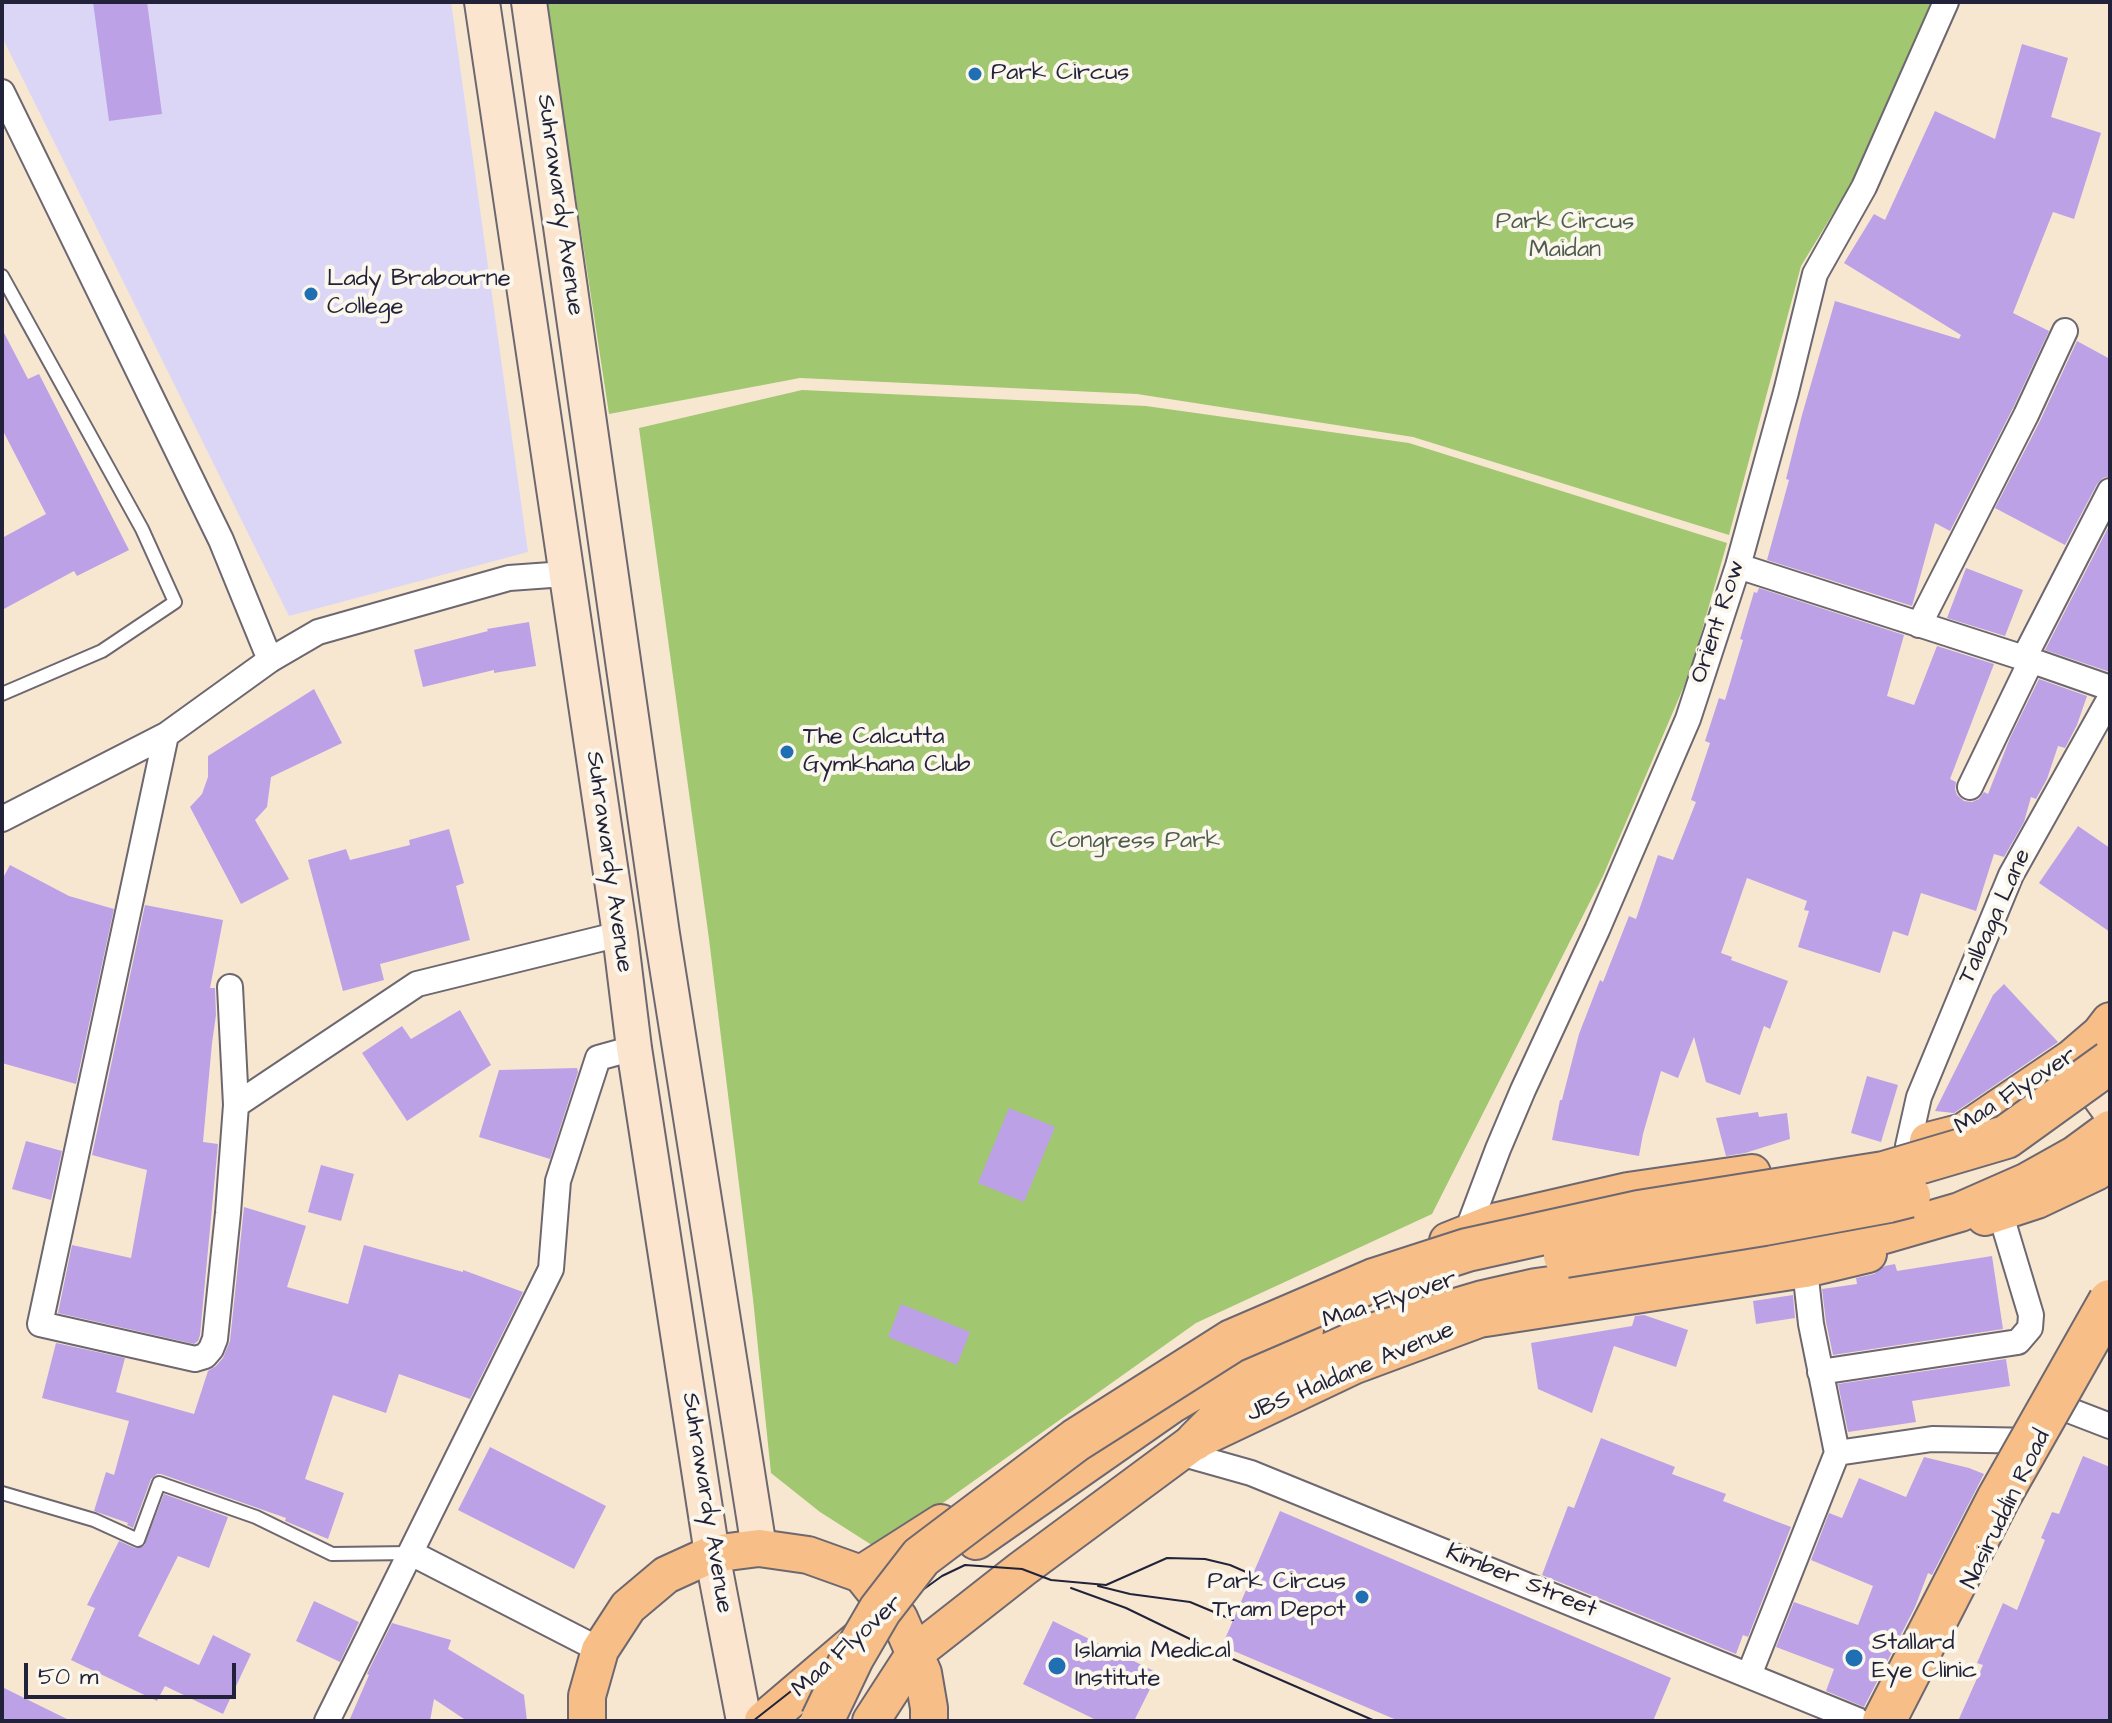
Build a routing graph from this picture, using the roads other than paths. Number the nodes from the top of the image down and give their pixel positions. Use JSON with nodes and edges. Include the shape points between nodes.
{"nodes":[{"id":1,"x":482,"y":2,"type":"edge"},
{"id":2,"x":529,"y":2,"type":"edge"},
{"id":3,"x":1946,"y":2,"type":"edge"},
{"id":4,"x":2,"y":92,"type":"edge"},
{"id":5,"x":2,"y":276,"type":"edge"},
{"id":6,"x":2065,"y":331,"type":"dead end"},
{"id":7,"x":2110,"y":491,"type":"edge"},
{"id":8,"x":1738,"y":566,"type":"junction"},
{"id":9,"x":565,"y":574,"type":"junction"},
{"id":10,"x":1919,"y":625,"type":"junction"},
{"id":11,"x":270,"y":660,"type":"junction"},
{"id":12,"x":2028,"y":660,"type":"junction"},
{"id":13,"x":2110,"y":688,"type":"edge"},
{"id":14,"x":2,"y":694,"type":"edge"},
{"id":15,"x":2110,"y":698,"type":"edge"},
{"id":16,"x":166,"y":735,"type":"junction"},
{"id":17,"x":1970,"y":787,"type":"dead end"},
{"id":18,"x":2,"y":819,"type":"edge"},
{"id":19,"x":620,"y":934,"type":"junction"},
{"id":20,"x":230,"y":987,"type":"dead end"},
{"id":21,"x":2110,"y":1021,"type":"edge"},
{"id":22,"x":634,"y":1048,"type":"junction"},
{"id":23,"x":2091,"y":1060,"type":"edge"},
{"id":24,"x":2110,"y":1088,"type":"edge"},
{"id":25,"x":236,"y":1105,"type":"junction"},
{"id":26,"x":2110,"y":1111,"type":"edge"},
{"id":27,"x":2110,"y":1130,"type":"edge"},
{"id":28,"x":1908,"y":1146,"type":"junction"},
{"id":29,"x":2110,"y":1160,"type":"edge"},
{"id":30,"x":2000,"y":1212,"type":"junction"},
{"id":31,"x":1466,"y":1234,"type":"junction"},
{"id":32,"x":1805,"y":1269,"type":"junction"},
{"id":33,"x":2110,"y":1300,"type":"edge"},
{"id":34,"x":1373,"y":1303,"type":"joint"},
{"id":35,"x":1820,"y":1372,"type":"junction"},
{"id":36,"x":2058,"y":1406,"type":"junction"},
{"id":37,"x":2110,"y":1426,"type":"edge"},
{"id":38,"x":2040,"y":1441,"type":"junction"},
{"id":39,"x":1188,"y":1447,"type":"junction"},
{"id":40,"x":1837,"y":1453,"type":"junction"},
{"id":41,"x":2,"y":1493,"type":"edge"},
{"id":42,"x":759,"y":1548,"type":"junction"},
{"id":43,"x":411,"y":1553,"type":"junction"},
{"id":44,"x":712,"y":1554,"type":"junction"},
{"id":45,"x":861,"y":1574,"type":"junction"},
{"id":46,"x":890,"y":1610,"type":"junction"},
{"id":47,"x":600,"y":1650,"type":"junction"},
{"id":48,"x":915,"y":1653,"type":"junction"},
{"id":49,"x":1749,"y":1675,"type":"junction"},
{"id":50,"x":327,"y":1721,"type":"edge"},
{"id":51,"x":587,"y":1721,"type":"edge"},
{"id":52,"x":744,"y":1721,"type":"edge"},
{"id":53,"x":764,"y":1721,"type":"edge"},
{"id":54,"x":822,"y":1721,"type":"edge"},
{"id":55,"x":871,"y":1721,"type":"edge"},
{"id":56,"x":929,"y":1721,"type":"edge"},
{"id":57,"x":1860,"y":1721,"type":"edge"},
{"id":58,"x":1884,"y":1721,"type":"edge"},
{"id":59,"x":1904,"y":1721,"type":"edge"}],
"edges":[{"from":1,"to":9,"type":"main road","name":"Suhrawardy Avenue"},
{"from":2,"to":42,"type":"main road","name":"Suhrawardy Avenue","via":[[662,934]]},
{"from":3,"to":8,"type":"street","name":"Orient Row","via":[[1864,187],[1815,274]]},
{"from":4,"to":11,"type":"street","via":[[221,540]]},
{"from":5,"to":14,"type":"lane","via":[[142,529],[175,602],[102,651]]},
{"from":6,"to":10,"type":"street"},
{"from":7,"to":12,"type":"street"},
{"from":8,"to":10,"type":"street"},
{"from":8,"to":31,"type":"street","name":"Orient Row","via":[[1688,719],[1513,1114]]},
{"from":9,"to":11,"type":"street","via":[[509,578],[318,632]]},
{"from":9,"to":19,"type":"main road","name":"Suhrawardy Avenue"},
{"from":10,"to":12,"type":"street"},
{"from":11,"to":16,"type":"street"},
{"from":12,"to":13,"type":"street"},
{"from":12,"to":17,"type":"street"},
{"from":15,"to":28,"type":"street","name":"Talbaga Lane","via":[[2011,875],[1919,1097]]},
{"from":16,"to":18,"type":"street"},
{"from":16,"to":25,"type":"street","via":[[40,1324],[195,1359],[205,1356],[215,1339]]},
{"from":19,"to":22,"type":"main road","name":"Suhrawardy Avenue"},
{"from":19,"to":25,"type":"street","via":[[417,984]]},
{"from":20,"to":25,"type":"street"},
{"from":21,"to":23,"type":"main road","name":"Maa Flyover"},
{"from":22,"to":43,"type":"street","via":[[598,1058],[558,1181],[551,1269]]},
{"from":22,"to":44,"type":"main road","name":"Suhrawardy Avenue"},
{"from":23,"to":26,"type":"main road"},
{"from":23,"to":28,"type":"main road","name":"Maa Flyover","via":[[1963,1132]]},
{"from":23,"to":54,"type":"highway","bridge":true,"via":[[2006,1137],[1884,1173],[1639,1212],[1467,1250],[1374,1280],[1232,1341],[1076,1440],[921,1557],[873,1622]]},
{"from":24,"to":34,"type":"highway","name":"Maa Flyover","bridge":true,"via":[[2056,1130],[1912,1195],[1501,1267]]},
{"from":27,"to":39,"type":"highway","name":"Maa Flyover","via":[[2026,1183],[1960,1212],[1884,1234],[1536,1288],[1375,1332],[1232,1404]]},
{"from":28,"to":31,"type":"main road","name":"Maa Flyover","via":[[1628,1191],[1498,1221]]},
{"from":29,"to":30,"type":"main road","name":"JBS Haldane Avenue","via":[[2037,1200]]},
{"from":30,"to":32,"type":"main road","name":"JBS Haldane Avenue","via":[[1910,1244]]},
{"from":30,"to":35,"type":"street","via":[[2031,1315],[2030,1328],[2018,1342]]},
{"from":31,"to":45,"type":"main road","name":"Maa Flyover","via":[[1237,1327]]},
{"from":32,"to":35,"type":"street"},
{"from":32,"to":39,"type":"main road","name":"JBS Haldane Avenue","via":[[1479,1319],[1355,1365]]},
{"from":33,"to":36,"type":"main road","name":"Nasiruddin Road"},
{"from":33,"to":58,"type":"highway","bridge":true,"via":[[1998,1499]]},
{"from":34,"to":46,"type":"highway","name":"Maa Flyover","via":[[1261,1351],[1171,1404],[957,1553]]},
{"from":35,"to":40,"type":"street"},
{"from":36,"to":37,"type":"street"},
{"from":36,"to":38,"type":"main road","name":"Nasiruddin Road"},
{"from":38,"to":40,"type":"street","via":[[1932,1439]]},
{"from":38,"to":59,"type":"main road","name":"Nasiruddin Road"},
{"from":39,"to":48,"type":"main road","name":"JBS Haldane Avenue"},
{"from":39,"to":49,"type":"street","name":"Kimber Street"},
{"from":40,"to":49,"type":"street"},
{"from":41,"to":43,"type":"lane","via":[[94,1520],[138,1540],[159,1483],[256,1517],[332,1554]]},
{"from":42,"to":44,"type":"main road"},
{"from":42,"to":45,"type":"main road","via":[[808,1555]]},
{"from":43,"to":47,"type":"street"},
{"from":43,"to":50,"type":"street"},
{"from":44,"to":47,"type":"main road","via":[[666,1575],[628,1607]]},
{"from":44,"to":52,"type":"main road","name":"Suhrawardy Avenue"},
{"from":45,"to":46,"type":"main road"},
{"from":46,"to":48,"type":"main road"},
{"from":46,"to":53,"type":"highway","name":"Maa Flyover"},
{"from":47,"to":51,"type":"main road","via":[[587,1696]]},
{"from":48,"to":55,"type":"main road","name":"JBS Haldane Avenue"},
{"from":48,"to":56,"type":"main road"},
{"from":49,"to":57,"type":"street","name":"Kimber Street"}]}
